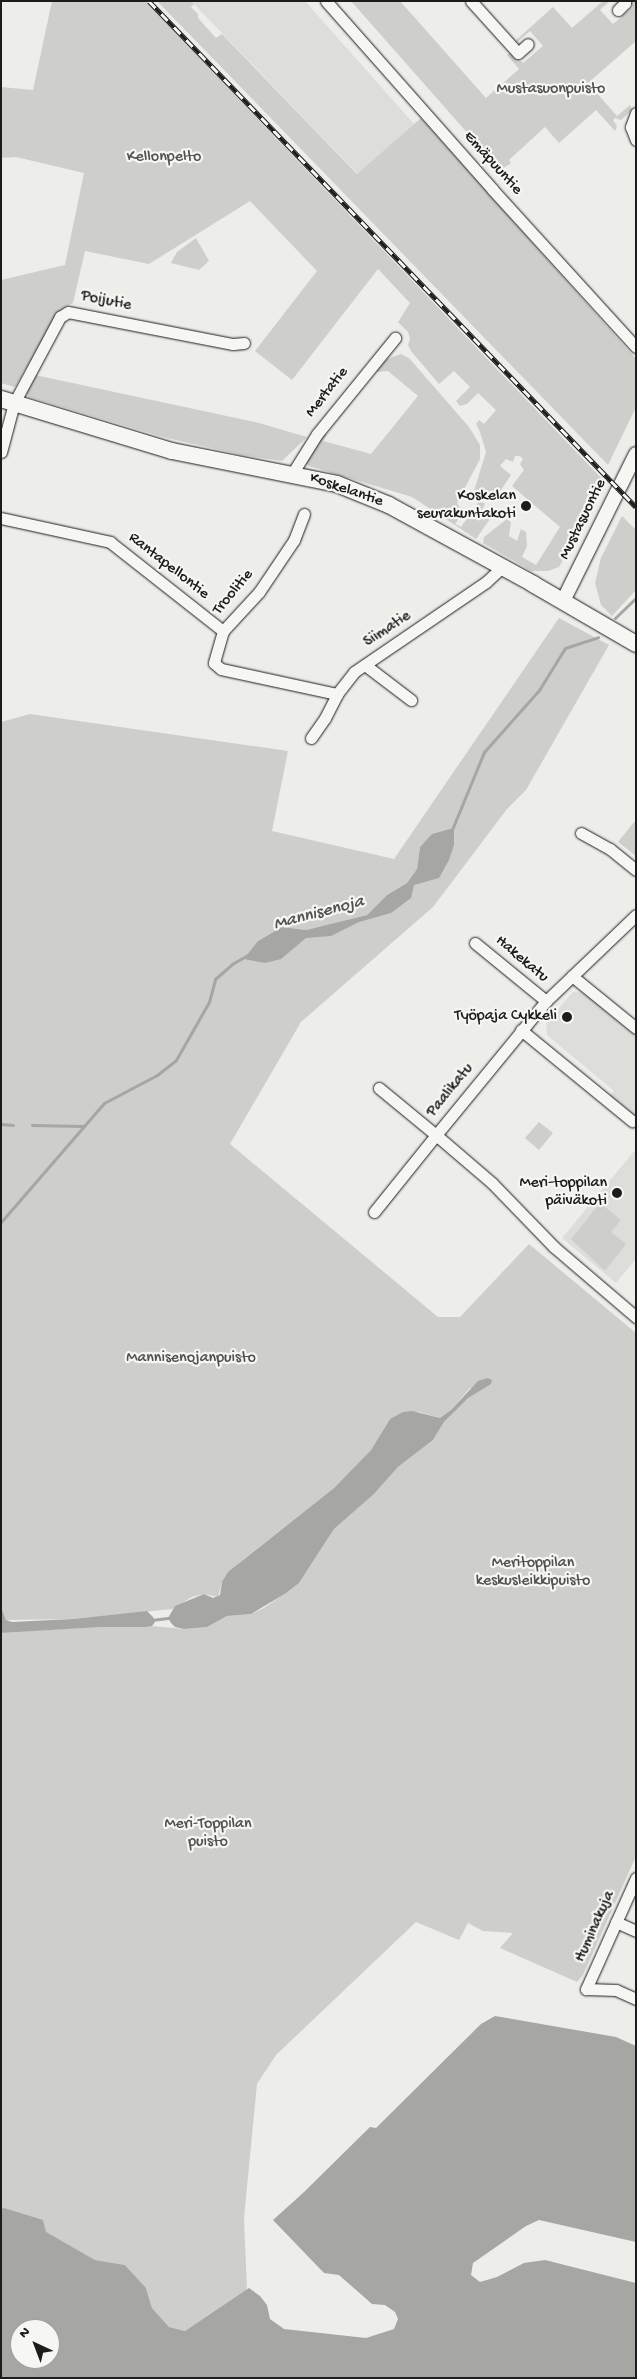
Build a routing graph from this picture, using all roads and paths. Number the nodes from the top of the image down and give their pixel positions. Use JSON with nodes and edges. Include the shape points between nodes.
{"nodes":[{"id":1,"x":326,"y":1,"type":"edge"},
{"id":2,"x":471,"y":1,"type":"edge"},
{"id":3,"x":528,"y":44,"type":"dead end"},
{"id":4,"x":636,"y":114,"type":"edge"},
{"id":5,"x":636,"y":140,"type":"edge"},
{"id":6,"x":395,"y":338,"type":"dead end"},
{"id":7,"x":244,"y":343,"type":"dead end"},
{"id":8,"x":636,"y":347,"type":"edge"},
{"id":9,"x":7,"y":401,"type":"edge"},
{"id":10,"x":1,"y":452,"type":"edge"},
{"id":11,"x":636,"y":454,"type":"edge"},
{"id":12,"x":292,"y":474,"type":"junction"},
{"id":13,"x":304,"y":514,"type":"dead end"},
{"id":14,"x":1,"y":518,"type":"edge"},
{"id":15,"x":502,"y":567,"type":"junction"},
{"id":16,"x":563,"y":601,"type":"junction"},
{"id":17,"x":223,"y":631,"type":"junction"},
{"id":18,"x":636,"y":644,"type":"edge"},
{"id":19,"x":365,"y":665,"type":"junction"},
{"id":20,"x":337,"y":694,"type":"junction"},
{"id":21,"x":412,"y":700,"type":"dead end"},
{"id":22,"x":311,"y":738,"type":"dead end"},
{"id":23,"x":581,"y":833,"type":"dead end"},
{"id":24,"x":636,"y":870,"type":"edge"},
{"id":25,"x":636,"y":915,"type":"edge"},
{"id":26,"x":475,"y":943,"type":"dead end"},
{"id":27,"x":572,"y":976,"type":"junction"},
{"id":28,"x":546,"y":1001,"type":"junction"},
{"id":29,"x":636,"y":1028,"type":"edge"},
{"id":30,"x":521,"y":1030,"type":"junction"},
{"id":31,"x":379,"y":1088,"type":"dead end"},
{"id":32,"x":632,"y":1121,"type":"dead end"},
{"id":33,"x":436,"y":1135,"type":"junction"},
{"id":34,"x":374,"y":1212,"type":"dead end"},
{"id":35,"x":636,"y":1317,"type":"edge"},
{"id":36,"x":636,"y":1878,"type":"edge"},
{"id":37,"x":616,"y":1922,"type":"junction"},
{"id":38,"x":636,"y":1931,"type":"edge"},
{"id":39,"x":636,"y":1999,"type":"edge"}],
"edges":[{"from":1,"to":8,"type":"street","name":"Emäpuuntie"},
{"from":2,"to":3,"type":"street","via":[[518,53]]},
{"from":4,"to":5,"type":"street","via":[[631,127]]},
{"from":6,"to":12,"type":"street","name":"Mertatie","via":[[317,434]]},
{"from":7,"to":9,"type":"street","name":"Poijutie","via":[[233,344],[68,312],[60,317]]},
{"from":9,"to":10,"type":"street","name":"Poijutie"},
{"from":9,"to":12,"type":"main road","name":"Koskelantie","via":[[172,451]]},
{"from":11,"to":16,"type":"street","name":"Mustasuontie"},
{"from":12,"to":15,"type":"main road","name":"Koskelantie","via":[[337,484],[389,505]]},
{"from":13,"to":17,"type":"street","name":"Troolitie","via":[[294,540],[259,592]]},
{"from":14,"to":17,"type":"street","name":"Rantapellontie","via":[[110,542]]},
{"from":15,"to":16,"type":"main road","name":"Koskelantie"},
{"from":15,"to":19,"type":"street","name":"Siimatie","via":[[486,582]]},
{"from":16,"to":18,"type":"main road","name":"Koskelantie"},
{"from":17,"to":20,"type":"street","name":"Troolitie","via":[[214,662],[220,668]]},
{"from":19,"to":20,"type":"street","name":"Siimatie","via":[[354,672]]},
{"from":19,"to":21,"type":"street"},
{"from":20,"to":22,"type":"street","name":"Siimatie"},
{"from":23,"to":24,"type":"street","via":[[610,849]]},
{"from":25,"to":27,"type":"street","name":"Paalikatu"},
{"from":26,"to":28,"type":"street","name":"Hakekatu"},
{"from":27,"to":28,"type":"street","name":"Paalikatu"},
{"from":27,"to":29,"type":"street"},
{"from":28,"to":30,"type":"street","name":"Paalikatu"},
{"from":30,"to":32,"type":"street"},
{"from":30,"to":33,"type":"street","name":"Paalikatu"},
{"from":31,"to":33,"type":"street"},
{"from":33,"to":34,"type":"street"},
{"from":33,"to":35,"type":"street","name":"Paalikatu","via":[[492,1182],[554,1246]]},
{"from":36,"to":37,"type":"street","name":"Huminakuja"},
{"from":37,"to":38,"type":"street"},
{"from":37,"to":39,"type":"street","name":"Huminakuja","via":[[586,1989],[616,1990]]}]}
